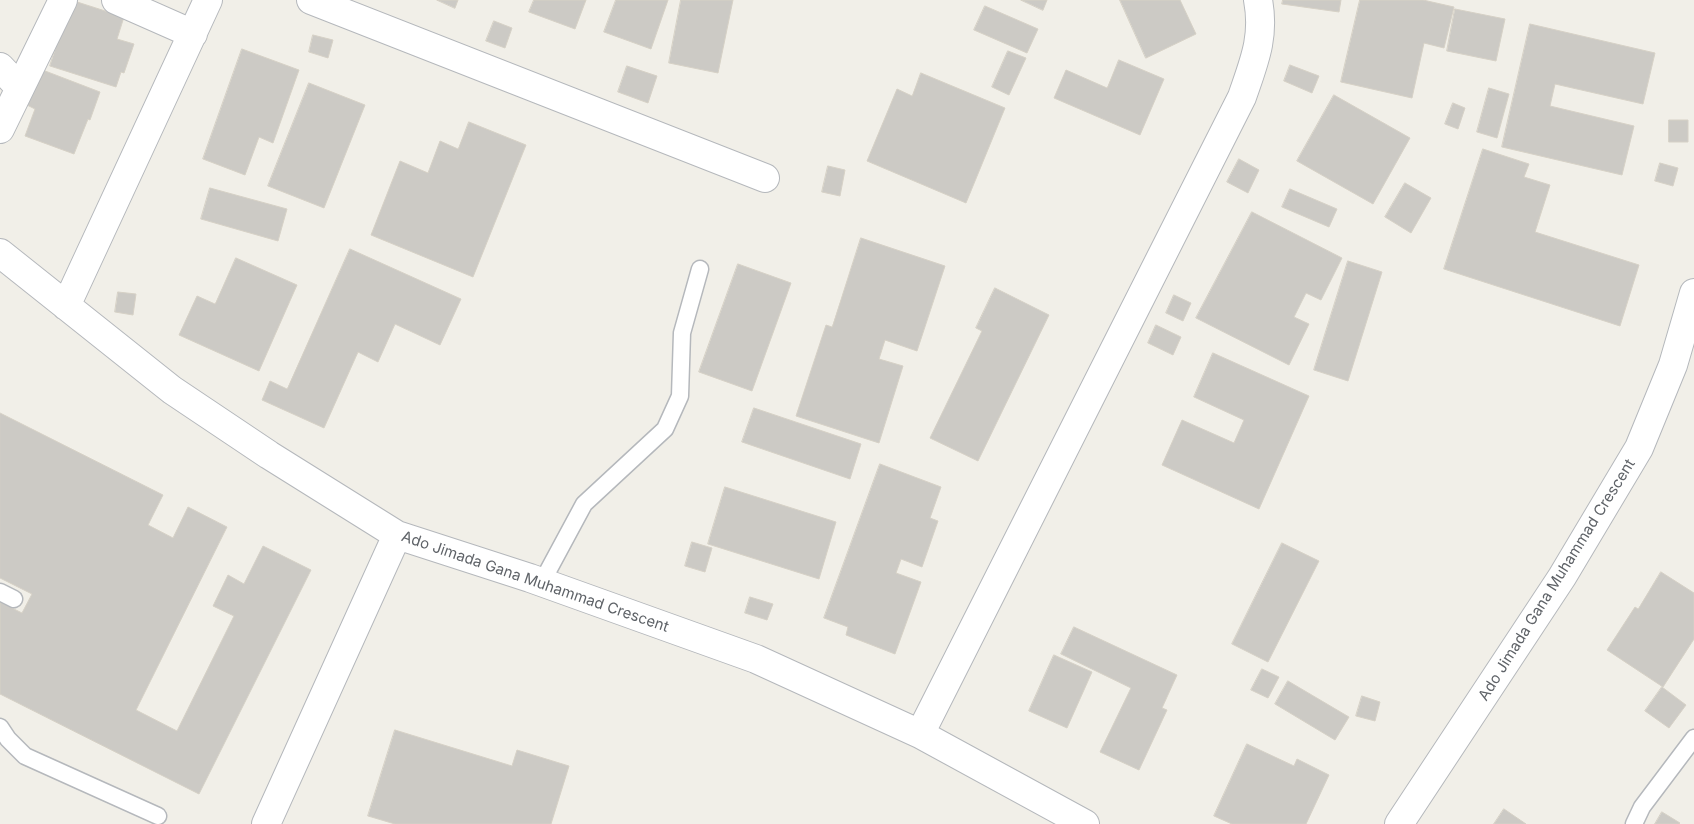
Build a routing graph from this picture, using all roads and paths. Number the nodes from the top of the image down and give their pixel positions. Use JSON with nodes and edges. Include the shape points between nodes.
{"nodes":[{"id":1,"x":63,"y":0,"type":"edge"},
{"id":2,"x":116,"y":0,"type":"edge"},
{"id":3,"x":208,"y":0,"type":"edge"},
{"id":4,"x":311,"y":0,"type":"edge"},
{"id":5,"x":1258,"y":0,"type":"edge"},
{"id":6,"x":193,"y":34,"type":"junction"},
{"id":7,"x":0,"y":67,"type":"edge"},
{"id":8,"x":20,"y":88,"type":"junction"},
{"id":9,"x":0,"y":129,"type":"edge"},
{"id":10,"x":765,"y":178,"type":"dead end"},
{"id":11,"x":0,"y":253,"type":"edge"},
{"id":12,"x":700,"y":269,"type":"dead end"},
{"id":13,"x":1694,"y":293,"type":"edge"},
{"id":14,"x":66,"y":306,"type":"junction"},
{"id":15,"x":397,"y":535,"type":"junction"},
{"id":16,"x":542,"y":582,"type":"junction"},
{"id":17,"x":0,"y":727,"type":"edge"},
{"id":18,"x":920,"y":734,"type":"junction"},
{"id":19,"x":1694,"y":738,"type":"edge"},
{"id":20,"x":158,"y":816,"type":"dead end"},
{"id":21,"x":266,"y":824,"type":"edge"},
{"id":22,"x":1085,"y":824,"type":"edge"},
{"id":23,"x":1399,"y":824,"type":"edge"},
{"id":24,"x":1634,"y":824,"type":"edge"}],
"edges":[{"from":1,"to":8,"type":"street"},
{"from":2,"to":6,"type":"street"},
{"from":3,"to":6,"type":"street"},
{"from":4,"to":10,"type":"street"},
{"from":5,"to":18,"type":"street","via":[[1261,15],[1258,51],[1242,97]]},
{"from":6,"to":14,"type":"street"},
{"from":7,"to":8,"type":"street"},
{"from":8,"to":9,"type":"street"},
{"from":11,"to":14,"type":"street","name":"Ado Jimada Gana Muhammad Crescent"},
{"from":12,"to":16,"type":"lane","via":[[682,333],[680,396],[665,429],[584,504]]},
{"from":13,"to":23,"type":"street","name":"Ado Jimada Gana Muhammad Crescent","via":[[1673,365],[1639,448],[1562,577]]},
{"from":14,"to":15,"type":"street","name":"Ado Jimada Gana Muhammad Crescent","via":[[172,390]]},
{"from":15,"to":16,"type":"street","name":"Ado Jimada Gana Muhammad Crescent"},
{"from":15,"to":21,"type":"street"},
{"from":16,"to":18,"type":"street","name":"Ado Jimada Gana Muhammad Crescent","via":[[756,659]]},
{"from":17,"to":20,"type":"lane","via":[[25,756]]},
{"from":18,"to":22,"type":"street","name":"Ado Jimada Gana Muhammad Crescent"},
{"from":19,"to":24,"type":"lane","via":[[1642,808]]}]}
